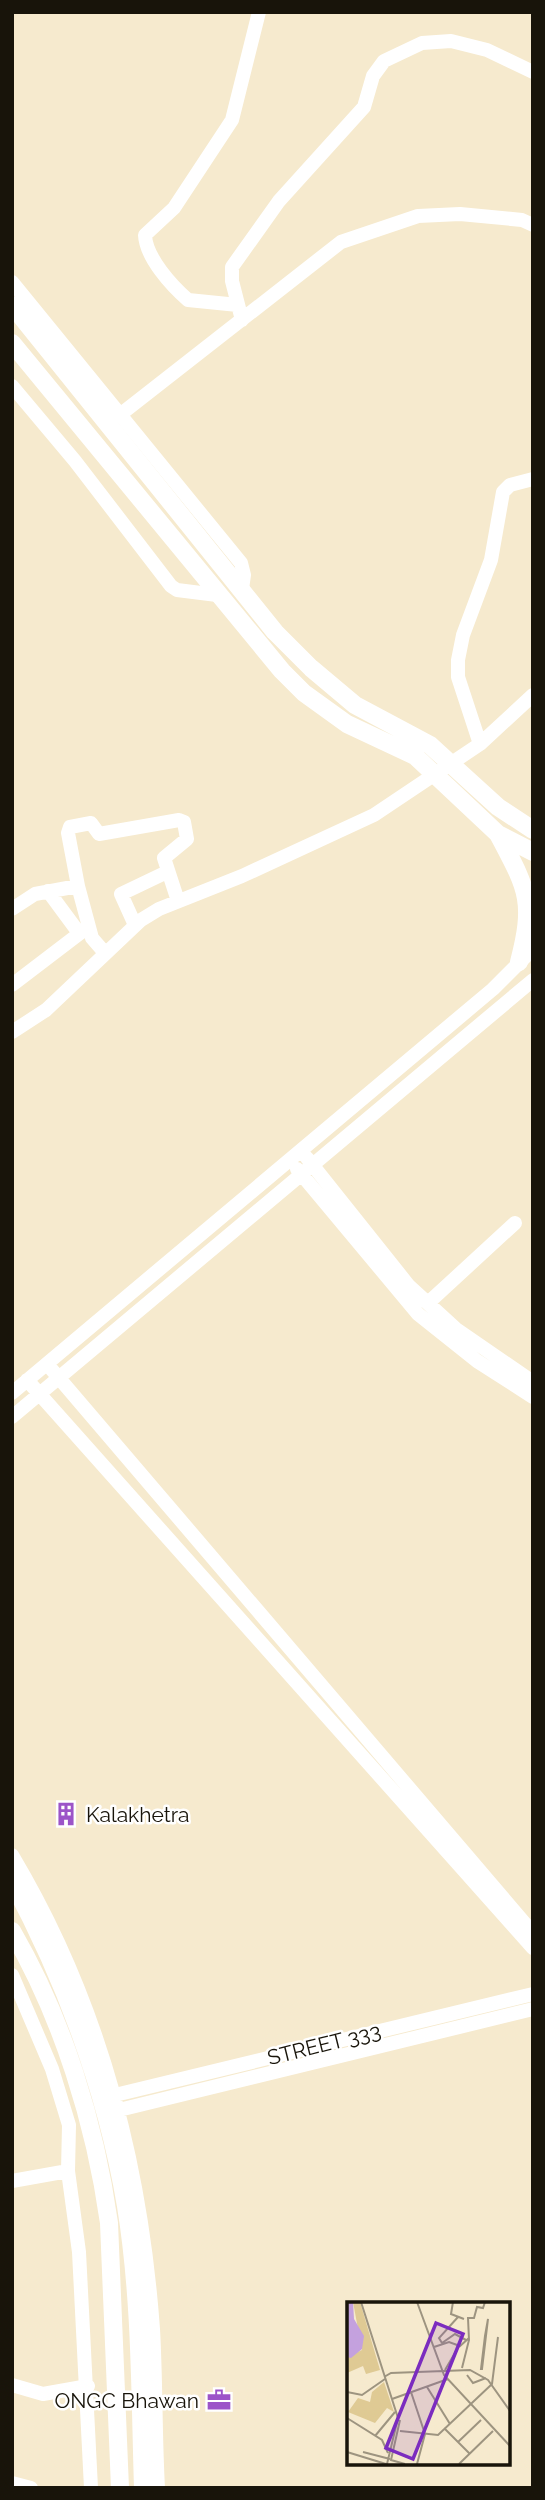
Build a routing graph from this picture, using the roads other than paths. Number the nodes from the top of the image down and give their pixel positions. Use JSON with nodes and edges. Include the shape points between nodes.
{"nodes":[{"id":1,"x":259,"y":12,"type":"edge"},
{"id":2,"x":533,"y":72,"type":"edge"},
{"id":3,"x":533,"y":225,"type":"edge"},
{"id":4,"x":12,"y":282,"type":"edge"},
{"id":5,"x":12,"y":305,"type":"edge"},
{"id":6,"x":238,"y":305,"type":"junction"},
{"id":7,"x":242,"y":320,"type":"junction"},
{"id":8,"x":12,"y":342,"type":"edge"},
{"id":9,"x":12,"y":386,"type":"edge"},
{"id":10,"x":121,"y":414,"type":"junction"},
{"id":11,"x":533,"y":479,"type":"edge"},
{"id":12,"x":242,"y":589,"type":"junction"},
{"id":13,"x":217,"y":595,"type":"junction"},
{"id":14,"x":533,"y":695,"type":"edge"},
{"id":15,"x":480,"y":744,"type":"junction"},
{"id":16,"x":442,"y":768,"type":"junction"},
{"id":17,"x":533,"y":830,"type":"edge"},
{"id":18,"x":498,"y":834,"type":"junction"},
{"id":19,"x":533,"y":852,"type":"edge"},
{"id":20,"x":167,"y":872,"type":"junction"},
{"id":21,"x":78,"y":886,"type":"junction"},
{"id":22,"x":48,"y":891,"type":"junction"},
{"id":23,"x":178,"y":901,"type":"junction"},
{"id":24,"x":12,"y":909,"type":"edge"},
{"id":25,"x":135,"y":925,"type":"junction"},
{"id":26,"x":83,"y":930,"type":"junction"},
{"id":27,"x":533,"y":949,"type":"edge"},
{"id":28,"x":106,"y":953,"type":"junction"},
{"id":29,"x":519,"y":962,"type":"junction"},
{"id":30,"x":533,"y":980,"type":"edge"},
{"id":31,"x":12,"y":985,"type":"edge"},
{"id":32,"x":12,"y":1032,"type":"edge"},
{"id":33,"x":300,"y":1150,"type":"junction"},
{"id":34,"x":289,"y":1160,"type":"junction"},
{"id":35,"x":313,"y":1164,"type":"junction"},
{"id":36,"x":301,"y":1174,"type":"junction"},
{"id":37,"x":515,"y":1223,"type":"dead end"},
{"id":38,"x":428,"y":1303,"type":"junction"},
{"id":39,"x":47,"y":1364,"type":"junction"},
{"id":40,"x":60,"y":1377,"type":"junction"},
{"id":41,"x":27,"y":1380,"type":"junction"},
{"id":42,"x":533,"y":1382,"type":"edge"},
{"id":43,"x":12,"y":1393,"type":"edge"},
{"id":44,"x":40,"y":1394,"type":"junction"},
{"id":45,"x":533,"y":1397,"type":"edge"},
{"id":46,"x":12,"y":1417,"type":"edge"},
{"id":47,"x":12,"y":1855,"type":"edge"},
{"id":48,"x":12,"y":1881,"type":"edge"},
{"id":49,"x":12,"y":1931,"type":"edge"},
{"id":50,"x":533,"y":1933,"type":"edge"},
{"id":51,"x":533,"y":1948,"type":"edge"},
{"id":52,"x":12,"y":1975,"type":"edge"},
{"id":53,"x":533,"y":1994,"type":"edge"},
{"id":54,"x":533,"y":2009,"type":"edge"},
{"id":55,"x":117,"y":2102,"type":"junction"},
{"id":56,"x":68,"y":2171,"type":"junction"},
{"id":57,"x":12,"y":2181,"type":"edge"},
{"id":58,"x":12,"y":2385,"type":"edge"},
{"id":59,"x":88,"y":2386,"type":"junction"},
{"id":60,"x":12,"y":2483,"type":"edge"},
{"id":61,"x":31,"y":2488,"type":"edge"},
{"id":62,"x":91,"y":2488,"type":"edge"},
{"id":63,"x":120,"y":2488,"type":"edge"},
{"id":64,"x":143,"y":2488,"type":"edge"},
{"id":65,"x":158,"y":2488,"type":"edge"}],
"edges":[{"from":1,"to":6,"type":"street","via":[[232,120],[174,208],[145,235],[163,271],[188,300]]},
{"from":2,"to":6,"type":"street","via":[[487,50],[451,41],[422,43],[384,61],[373,76],[364,107],[279,201],[232,267]]},
{"from":3,"to":7,"type":"street","via":[[522,220],[449,214],[418,216],[356,235]]},
{"from":4,"to":10,"type":"street"},
{"from":5,"to":12,"type":"main road"},
{"from":6,"to":7,"type":"street"},
{"from":7,"to":10,"type":"street"},
{"from":8,"to":13,"type":"main road"},
{"from":9,"to":13,"type":"street","via":[[171,586]]},
{"from":10,"to":12,"type":"street","via":[[241,563]]},
{"from":11,"to":15,"type":"street","via":[[510,485],[503,492],[491,560],[463,635],[458,677]]},
{"from":12,"to":16,"type":"main road","via":[[311,668],[355,705],[419,738]]},
{"from":13,"to":16,"type":"main road","via":[[304,692],[347,724]]},
{"from":14,"to":15,"type":"street"},
{"from":15,"to":16,"type":"street"},
{"from":16,"to":17,"type":"main road"},
{"from":16,"to":18,"type":"main road"},
{"from":16,"to":23,"type":"street","via":[[354,825]]},
{"from":18,"to":19,"type":"main road"},
{"from":18,"to":29,"type":"main road","via":[[528,898]]},
{"from":20,"to":21,"type":"street","via":[[164,858],[187,839],[184,822],[99,834],[92,823],[70,827],[68,833]]},
{"from":20,"to":23,"type":"street"},
{"from":20,"to":25,"type":"street","via":[[121,894]]},
{"from":21,"to":22,"type":"street"},
{"from":21,"to":26,"type":"street"},
{"from":22,"to":24,"type":"street"},
{"from":22,"to":26,"type":"street"},
{"from":23,"to":25,"type":"street"},
{"from":25,"to":28,"type":"street"},
{"from":26,"to":28,"type":"street"},
{"from":26,"to":31,"type":"street"},
{"from":27,"to":29,"type":"street"},
{"from":28,"to":32,"type":"street","via":[[46,1010]]},
{"from":29,"to":33,"type":"street","via":[[493,989]]},
{"from":30,"to":35,"type":"street"},
{"from":33,"to":34,"type":"street"},
{"from":33,"to":35,"type":"street"},
{"from":34,"to":36,"type":"street"},
{"from":34,"to":39,"type":"street"},
{"from":35,"to":36,"type":"street"},
{"from":35,"to":38,"type":"street"},
{"from":36,"to":40,"type":"street"},
{"from":36,"to":45,"type":"street","via":[[418,1314],[477,1361]]},
{"from":37,"to":38,"type":"street"},
{"from":38,"to":42,"type":"street","via":[[483,1350]]},
{"from":39,"to":40,"type":"street"},
{"from":39,"to":41,"type":"street"},
{"from":40,"to":44,"type":"street"},
{"from":40,"to":50,"type":"street"},
{"from":41,"to":43,"type":"street"},
{"from":41,"to":44,"type":"street"},
{"from":44,"to":46,"type":"street"},
{"from":44,"to":51,"type":"street"},
{"from":47,"to":55,"type":"street","via":[[74,1977]]},
{"from":48,"to":64,"type":"main road","via":[[88,2055],[115,2153],[126,2206],[135,2295]]},
{"from":49,"to":63,"type":"main road","via":[[66,2049],[104,2193]]},
{"from":52,"to":56,"type":"street","via":[[65,2110]]},
{"from":53,"to":55,"type":"street","name":"STREET 333"},
{"from":54,"to":55,"type":"street","name":"STREET 333"},
{"from":55,"to":65,"type":"street","via":[[137,2196],[153,2329]]},
{"from":56,"to":57,"type":"street"},
{"from":56,"to":59,"type":"street"},
{"from":58,"to":59,"type":"street","via":[[43,2394]]},
{"from":59,"to":62,"type":"street"},
{"from":60,"to":61,"type":"street"}]}
